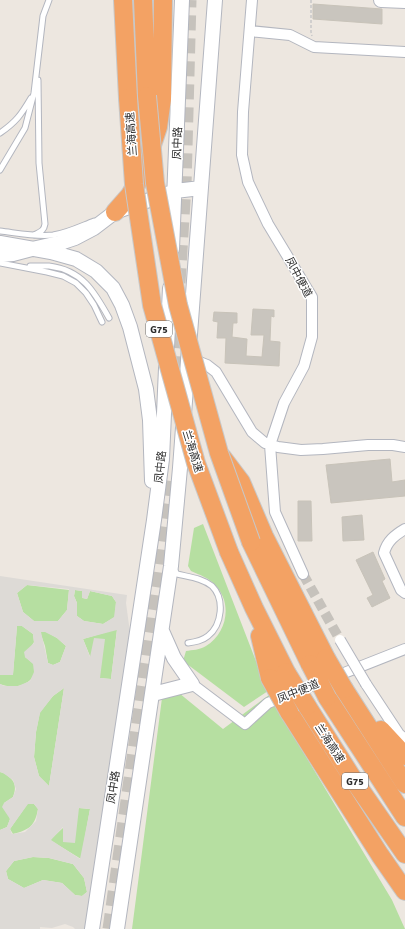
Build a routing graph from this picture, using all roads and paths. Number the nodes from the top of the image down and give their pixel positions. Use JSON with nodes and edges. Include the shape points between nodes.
{"nodes":[{"id":1,"x":48,"y":0,"type":"edge"},
{"id":2,"x":123,"y":0,"type":"edge"},
{"id":3,"x":143,"y":0,"type":"edge"},
{"id":4,"x":163,"y":0,"type":"edge"},
{"id":5,"x":182,"y":0,"type":"edge"},
{"id":6,"x":252,"y":0,"type":"edge"},
{"id":7,"x":311,"y":0,"type":"edge"},
{"id":8,"x":381,"y":0,"type":"edge"},
{"id":9,"x":217,"y":1,"type":"edge"},
{"id":10,"x":405,"y":1,"type":"edge"},
{"id":11,"x":250,"y":31,"type":"junction"},
{"id":12,"x":314,"y":47,"type":"junction"},
{"id":13,"x":405,"y":52,"type":"edge"},
{"id":14,"x":38,"y":65,"type":"junction"},
{"id":15,"x":34,"y":93,"type":"junction"},
{"id":16,"x":0,"y":133,"type":"edge"},
{"id":17,"x":0,"y":170,"type":"edge"},
{"id":18,"x":201,"y":188,"type":"junction"},
{"id":19,"x":175,"y":191,"type":"junction"},
{"id":20,"x":116,"y":212,"type":"junction"},
{"id":21,"x":0,"y":231,"type":"edge"},
{"id":22,"x":33,"y":242,"type":"junction"},
{"id":23,"x":0,"y":244,"type":"edge"},
{"id":24,"x":0,"y":255,"type":"edge"},
{"id":25,"x":0,"y":263,"type":"edge"},
{"id":26,"x":13,"y":266,"type":"junction"},
{"id":27,"x":109,"y":318,"type":"dead end"},
{"id":28,"x":102,"y":322,"type":"dead end"},
{"id":29,"x":188,"y":357,"type":"junction"},
{"id":30,"x":270,"y":444,"type":"junction"},
{"id":31,"x":405,"y":447,"type":"edge"},
{"id":32,"x":154,"y":520,"type":"junction"},
{"id":33,"x":405,"y":529,"type":"edge"},
{"id":34,"x":171,"y":566,"type":"junction"},
{"id":35,"x":303,"y":574,"type":"tunnel mouth"},
{"id":36,"x":405,"y":592,"type":"edge"},
{"id":37,"x":162,"y":631,"type":"junction"},
{"id":38,"x":340,"y":640,"type":"tunnel mouth"},
{"id":39,"x":188,"y":643,"type":"dead end"},
{"id":40,"x":405,"y":648,"type":"edge"},
{"id":41,"x":318,"y":661,"type":"junction"},
{"id":42,"x":278,"y":675,"type":"junction"},
{"id":43,"x":192,"y":684,"type":"junction"},
{"id":44,"x":344,"y":689,"type":"junction"},
{"id":45,"x":153,"y":694,"type":"junction"},
{"id":46,"x":405,"y":739,"type":"edge"},
{"id":47,"x":405,"y":756,"type":"edge"},
{"id":48,"x":405,"y":784,"type":"edge"},
{"id":49,"x":405,"y":817,"type":"edge"},
{"id":50,"x":405,"y":854,"type":"edge"},
{"id":51,"x":380,"y":855,"type":"junction"},
{"id":52,"x":405,"y":891,"type":"edge"},
{"id":53,"x":405,"y":901,"type":"edge"},
{"id":54,"x":92,"y":929,"type":"edge"},
{"id":55,"x":118,"y":929,"type":"edge"}],
"edges":[{"from":1,"to":14,"type":"lane","via":[[43,16]]},
{"from":2,"to":42,"type":"highway","name":"兰海高速","number":"G75","bridge":true,"via":[[134,184],[152,305],[196,463]]},
{"from":3,"to":41,"type":"highway","name":"兰海高速","number":"G75","bridge":true,"via":[[147,96],[155,183],[178,305],[219,453],[257,539]]},
{"from":4,"to":20,"type":"highway","via":[[162,99],[158,127],[142,175]]},
{"from":5,"to":19,"type":"main road","name":"凤中路"},
{"from":6,"to":11,"type":"street","name":"凤中便道"},
{"from":7,"to":12,"type":"path","via":[[311,32]]},
{"from":8,"to":10,"type":"main road"},
{"from":9,"to":18,"type":"main road","name":"凤中路"},
{"from":11,"to":12,"type":"street","via":[[290,35]]},
{"from":11,"to":30,"type":"street","name":"凤中便道","via":[[242,155],[248,182],[268,224],[312,297],[312,338],[304,366],[284,404]]},
{"from":12,"to":13,"type":"street"},
{"from":14,"to":15,"type":"lane"},
{"from":14,"to":22,"type":"lane","via":[[39,163],[45,224]]},
{"from":15,"to":16,"type":"lane","via":[[20,115]]},
{"from":15,"to":17,"type":"lane","via":[[25,128]]},
{"from":18,"to":19,"type":"main road"},
{"from":18,"to":29,"type":"main road","name":"凤中路"},
{"from":19,"to":20,"type":"main road"},
{"from":19,"to":32,"type":"main road","name":"凤中路","via":[[162,459]]},
{"from":20,"to":22,"type":"main road","via":[[75,238],[62,242]]},
{"from":21,"to":22,"type":"lane"},
{"from":22,"to":23,"type":"main road"},
{"from":22,"to":24,"type":"main road","via":[[13,254]]},
{"from":22,"to":32,"type":"main road","via":[[51,252],[76,259],[96,271],[113,288],[122,305],[146,389],[150,420]]},
{"from":25,"to":26,"type":"lane"},
{"from":26,"to":27,"type":"lane","via":[[49,266],[66,270],[79,277],[91,288]]},
{"from":26,"to":28,"type":"lane","via":[[63,276],[76,283],[86,293]]},
{"from":29,"to":30,"type":"street","via":[[216,372],[252,432]]},
{"from":29,"to":34,"type":"main road","name":"凤中路"},
{"from":30,"to":31,"type":"street","via":[[301,450],[368,445]]},
{"from":30,"to":35,"type":"street","name":"凤中便道","via":[[276,512]]},
{"from":32,"to":54,"type":"main road","name":"凤中路"},
{"from":33,"to":36,"type":"street","via":[[395,534],[386,545],[384,553],[401,590]]},
{"from":34,"to":37,"type":"main road","name":"凤中路"},
{"from":34,"to":39,"type":"lane","via":[[177,574],[205,581],[213,587],[220,604],[220,613],[214,630],[203,640]]},
{"from":37,"to":43,"type":"main road","via":[[174,658]]},
{"from":37,"to":45,"type":"main road","name":"凤中路"},
{"from":38,"to":46,"type":"street","bridge":true,"via":[[398,734]]},
{"from":40,"to":43,"type":"street","name":"凤中便道","via":[[268,703],[245,724]]},
{"from":41,"to":44,"type":"highway","bridge":true},
{"from":41,"to":49,"type":"highway","name":"兰海高速","number":"G75","bridge":true,"via":[[328,697]]},
{"from":42,"to":50,"type":"highway","name":"兰海高速","number":"G75","bridge":true,"via":[[307,706]]},
{"from":42,"to":51,"type":"highway","bridge":true,"via":[[289,712]]},
{"from":43,"to":45,"type":"main road"},
{"from":44,"to":47,"type":"highway"},
{"from":44,"to":48,"type":"highway"},
{"from":45,"to":55,"type":"main road","name":"凤中路"},
{"from":51,"to":52,"type":"highway"},
{"from":51,"to":53,"type":"highway"}]}
